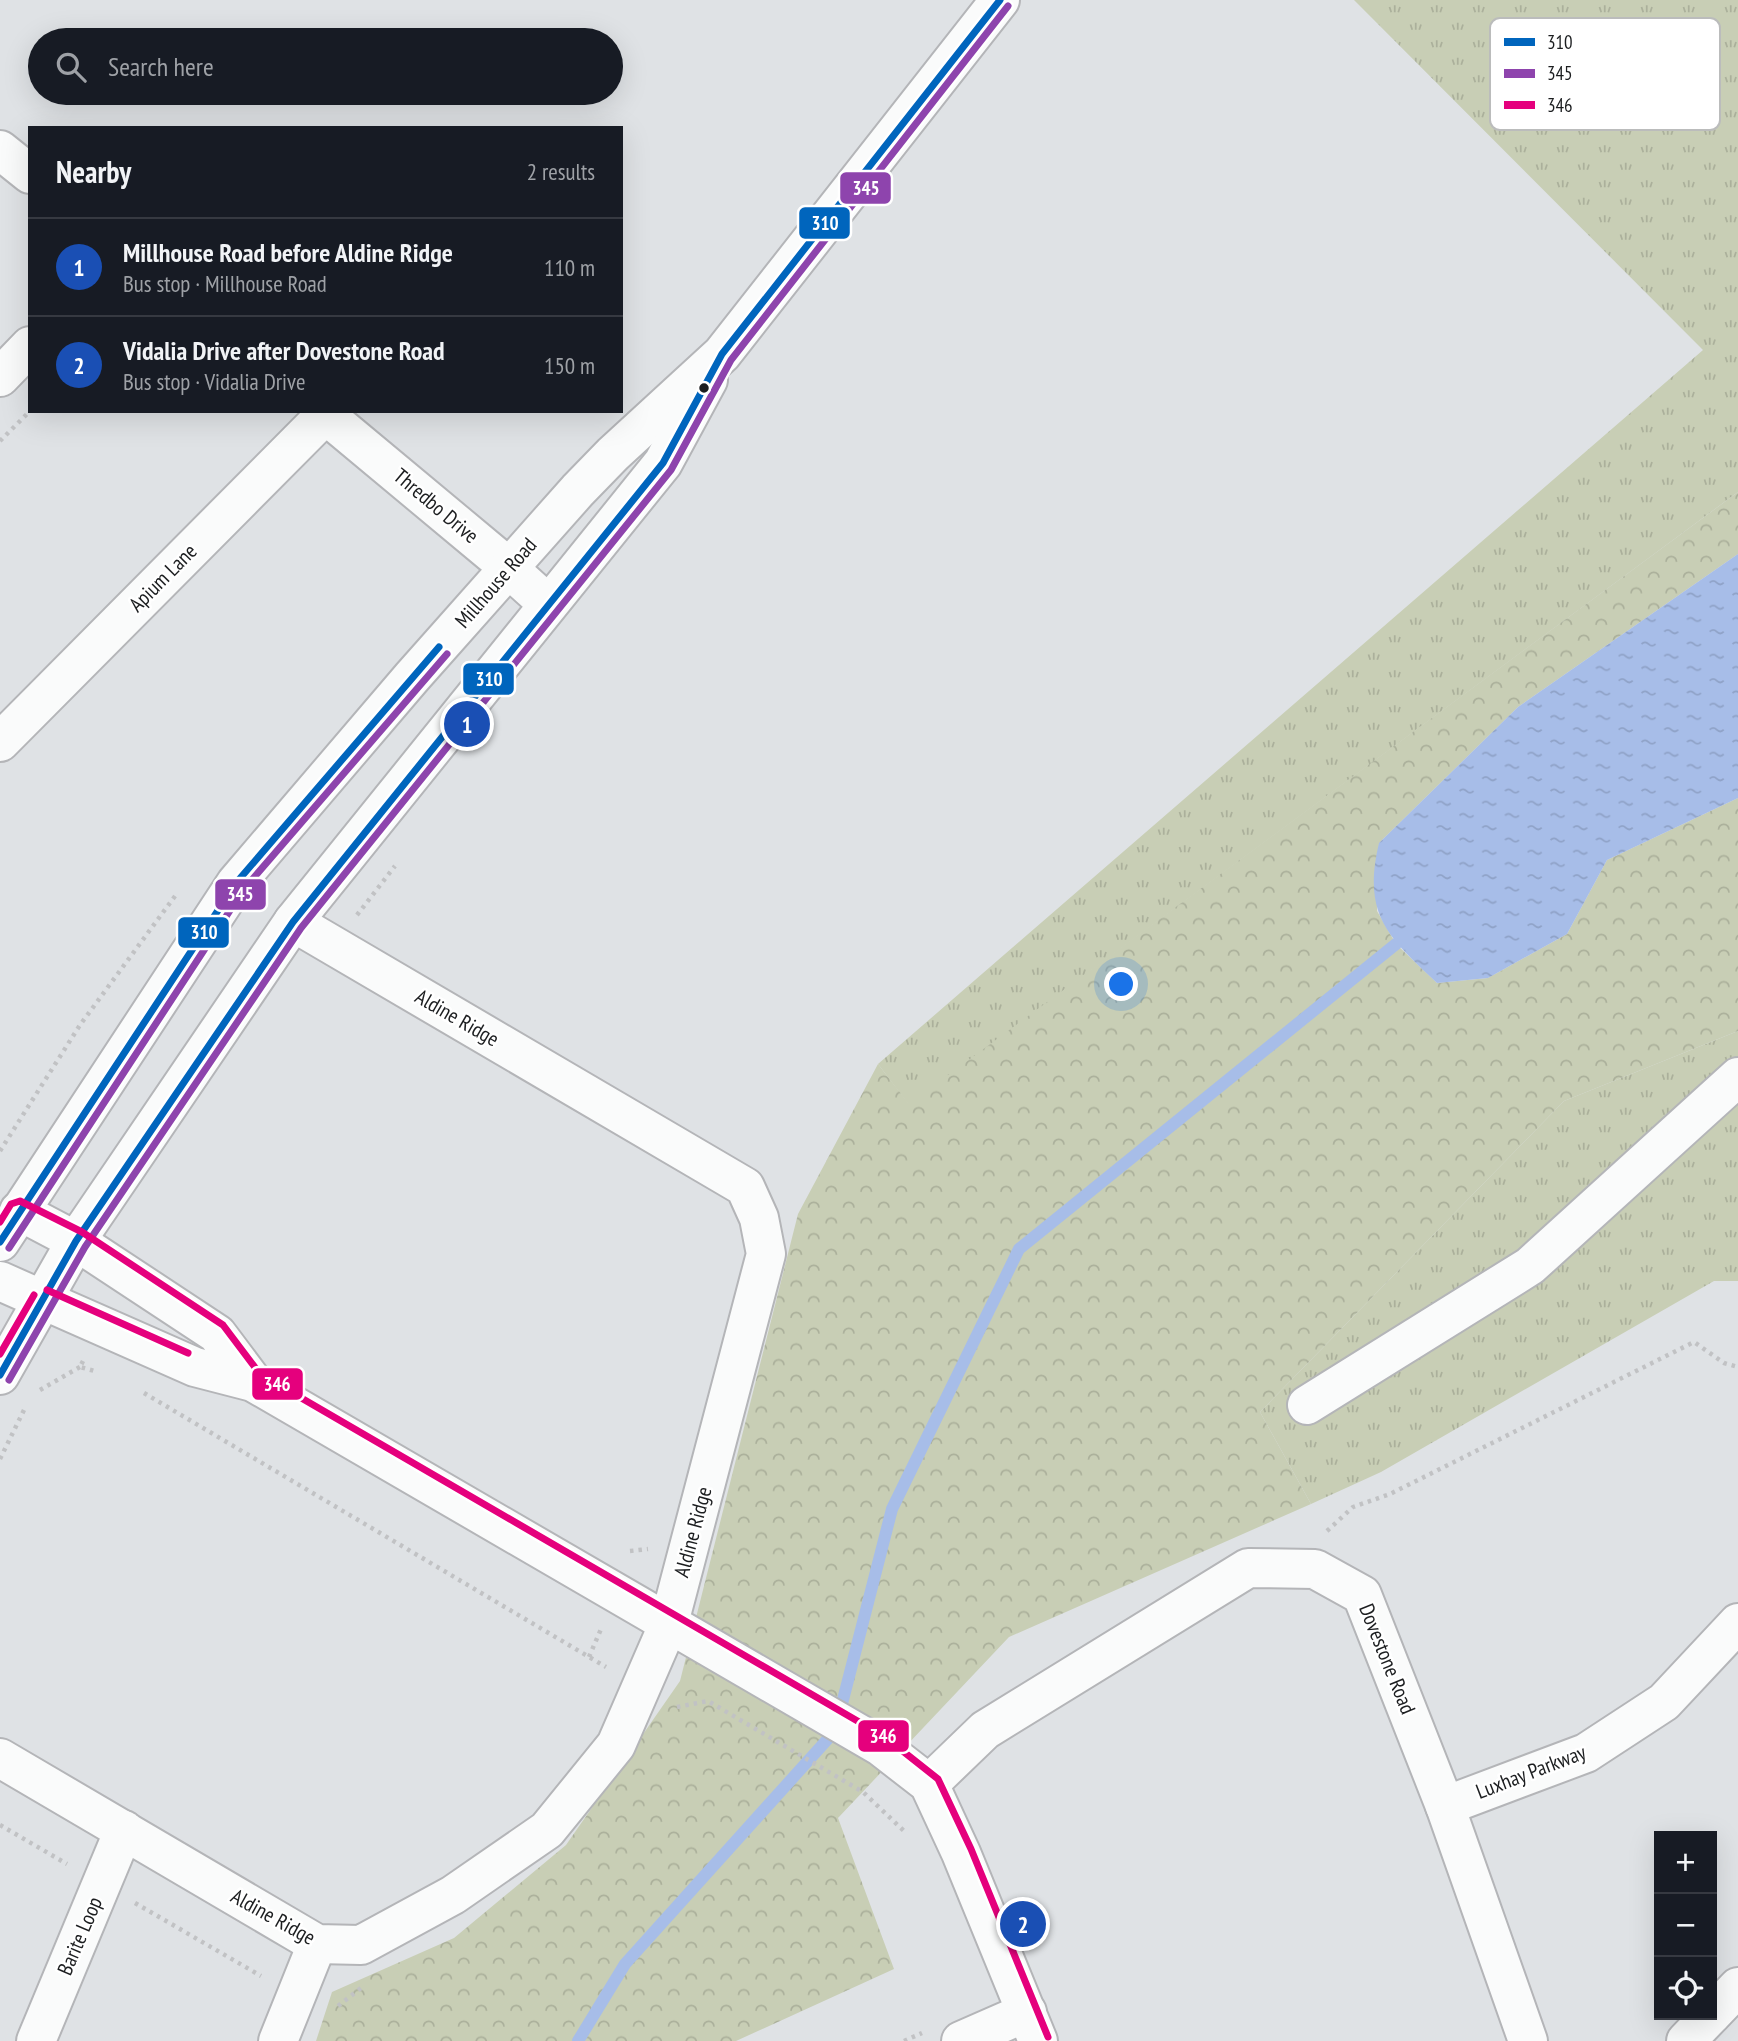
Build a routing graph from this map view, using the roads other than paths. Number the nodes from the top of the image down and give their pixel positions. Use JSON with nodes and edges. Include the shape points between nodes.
{"nodes":[{"id":1,"x":1000,"y":0,"type":"edge"},
{"id":2,"x":0,"y":150,"type":"edge"},
{"id":3,"x":28,"y":172,"type":"edge"},
{"id":4,"x":28,"y":348,"type":"edge"},
{"id":5,"x":722,"y":354,"type":"junction"},
{"id":6,"x":0,"y":377,"type":"edge"},
{"id":7,"x":323,"y":413,"type":"edge"},
{"id":8,"x":509,"y":568,"type":"junction"},
{"id":9,"x":548,"y":604,"type":"junction"},
{"id":10,"x":0,"y":742,"type":"edge"},
{"id":11,"x":293,"y":922,"type":"junction"},
{"id":12,"x":1738,"y":1077,"type":"edge"},
{"id":13,"x":10,"y":1226,"type":"edge"},
{"id":14,"x":76,"y":1241,"type":"junction"},
{"id":15,"x":0,"y":1281,"type":"edge"},
{"id":16,"x":43,"y":1300,"type":"junction"},
{"id":17,"x":253,"y":1382,"type":"junction"},
{"id":18,"x":16,"y":1385,"type":"edge"},
{"id":19,"x":1307,"y":1405,"type":"dead end"},
{"id":20,"x":669,"y":1623,"type":"junction"},
{"id":21,"x":1738,"y":1623,"type":"edge"},
{"id":22,"x":0,"y":1758,"type":"edge"},
{"id":23,"x":929,"y":1784,"type":"junction"},
{"id":24,"x":1445,"y":1806,"type":"junction"},
{"id":25,"x":124,"y":1830,"type":"junction"},
{"id":26,"x":317,"y":1944,"type":"junction"},
{"id":27,"x":1738,"y":1987,"type":"edge"},
{"id":28,"x":1717,"y":2010,"type":"edge"},
{"id":29,"x":1707,"y":2020,"type":"edge"},
{"id":30,"x":1032,"y":2027,"type":"edge"},
{"id":31,"x":36,"y":2041,"type":"edge"},
{"id":32,"x":278,"y":2041,"type":"edge"},
{"id":33,"x":961,"y":2041,"type":"edge"},
{"id":34,"x":1528,"y":2041,"type":"edge"},
{"id":35,"x":1686,"y":2041,"type":"edge"}],
"edges":[{"from":1,"to":5,"type":"street","name":"Millhouse Road"},
{"from":2,"to":3,"type":"street"},
{"from":4,"to":6,"type":"street"},
{"from":5,"to":8,"type":"street","name":"Millhouse Road","via":[[613,454]]},
{"from":5,"to":9,"type":"street","name":"Millhouse Road","via":[[663,463]]},
{"from":7,"to":8,"type":"street","name":"Thredbo Drive"},
{"from":7,"to":10,"type":"street","name":"Apium Lane"},
{"from":8,"to":9,"type":"street","name":"Thredbo Drive"},
{"from":8,"to":13,"type":"street","name":"Millhouse Road","via":[[236,883]]},
{"from":9,"to":11,"type":"street","name":"Millhouse Road"},
{"from":11,"to":14,"type":"street","name":"Millhouse Road"},
{"from":11,"to":20,"type":"street","name":"Aldine Ridge","via":[[745,1187],[759,1218],[766,1254]]},
{"from":12,"to":19,"type":"street","via":[[1530,1266]]},
{"from":13,"to":14,"type":"street"},
{"from":14,"to":16,"type":"street","name":"Millhouse Road"},
{"from":14,"to":17,"type":"street","via":[[216,1334]]},
{"from":15,"to":16,"type":"street"},
{"from":16,"to":17,"type":"street","via":[[195,1367]]},
{"from":16,"to":18,"type":"street","name":"Millhouse Road"},
{"from":17,"to":20,"type":"street"},
{"from":20,"to":23,"type":"street","via":[[880,1746]]},
{"from":20,"to":26,"type":"street","name":"Aldine Ridge","via":[[616,1745],[547,1829],[453,1895],[361,1945]]},
{"from":21,"to":24,"type":"street","name":"Luxhay Parkway","via":[[1664,1702],[1586,1753]]},
{"from":22,"to":25,"type":"street","name":"Aldine Ridge"},
{"from":23,"to":24,"type":"street","name":"Dovestone Road","via":[[985,1730],[1248,1568],[1315,1569],[1362,1595]]},
{"from":23,"to":30,"type":"street"},
{"from":24,"to":34,"type":"street","name":"Dovestone Road"},
{"from":25,"to":26,"type":"street","name":"Aldine Ridge"},
{"from":25,"to":31,"type":"street","name":"Barite Loop"},
{"from":26,"to":32,"type":"street"},
{"from":27,"to":28,"type":"street"},
{"from":29,"to":35,"type":"street"},
{"from":30,"to":33,"type":"street"}]}
